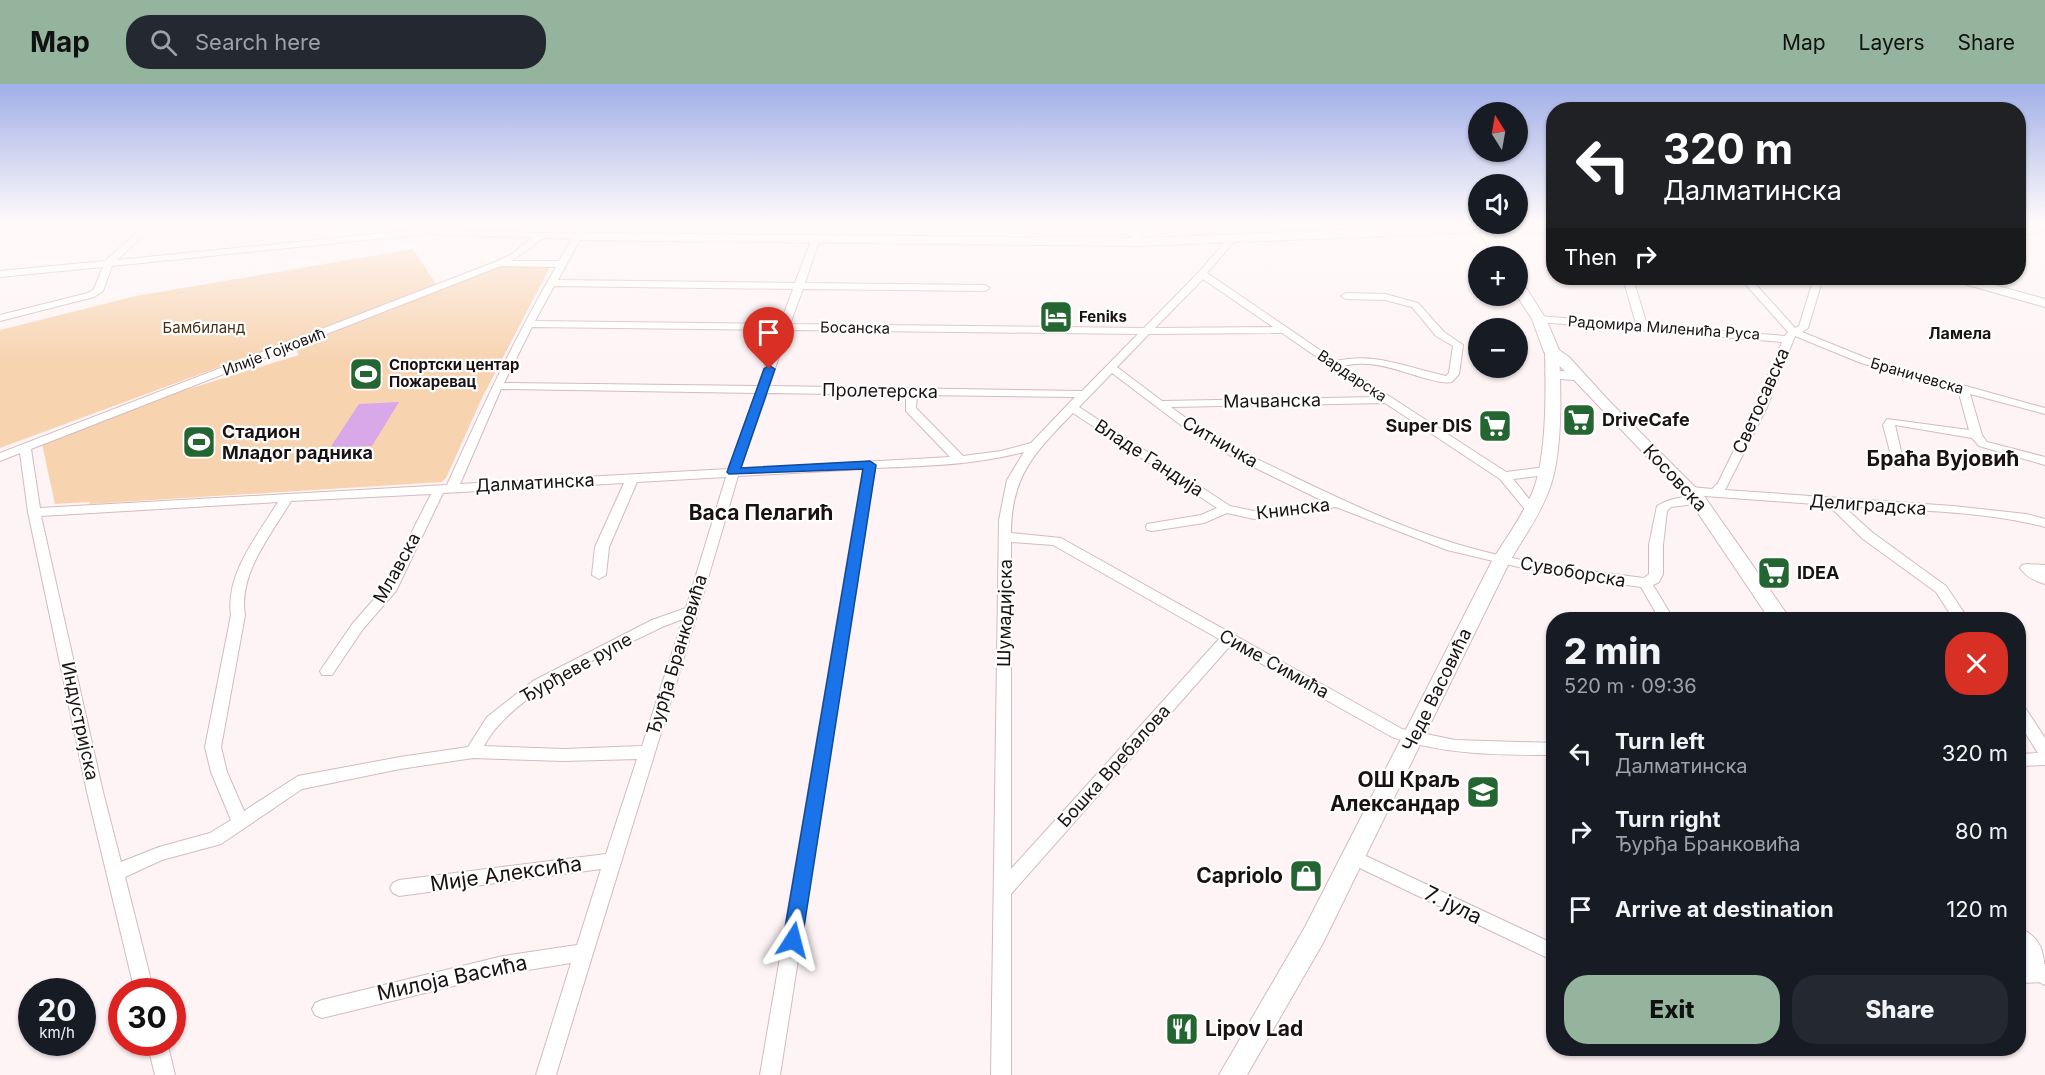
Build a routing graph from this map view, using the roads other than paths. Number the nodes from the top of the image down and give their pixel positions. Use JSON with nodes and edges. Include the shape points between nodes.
{"nodes":[{"id":1,"x":34,"y":270,"type":"edge"},
{"id":2,"x":105,"y":270,"type":"edge"},
{"id":3,"x":482,"y":270,"type":"edge"},
{"id":4,"x":558,"y":270,"type":"edge"},
{"id":5,"x":805,"y":270,"type":"edge"},
{"id":6,"x":1205,"y":270,"type":"edge"},
{"id":7,"x":0,"y":274,"type":"edge"},
{"id":8,"x":1202,"y":274,"type":"junction"},
{"id":9,"x":551,"y":282,"type":"junction"},
{"id":10,"x":800,"y":285,"type":"junction"},
{"id":11,"x":1630,"y":285,"type":"edge"},
{"id":12,"x":1751,"y":285,"type":"edge"},
{"id":13,"x":1816,"y":285,"type":"edge"},
{"id":14,"x":1987,"y":285,"type":"edge"},
{"id":15,"x":985,"y":288,"type":"dead end"},
{"id":16,"x":1346,"y":296,"type":"dead end"},
{"id":17,"x":1528,"y":302,"type":"edge"},
{"id":18,"x":2045,"y":303,"type":"edge"},
{"id":19,"x":0,"y":318,"type":"edge"},
{"id":20,"x":1539,"y":319,"type":"junction"},
{"id":21,"x":528,"y":324,"type":"junction"},
{"id":22,"x":1642,"y":326,"type":"junction"},
{"id":23,"x":784,"y":327,"type":"junction"},
{"id":24,"x":1284,"y":330,"type":"junction"},
{"id":25,"x":1146,"y":332,"type":"junction"},
{"id":26,"x":1795,"y":333,"type":"junction"},
{"id":27,"x":1552,"y":352,"type":"junction"},
{"id":28,"x":1336,"y":364,"type":"junction"},
{"id":29,"x":1112,"y":368,"type":"junction"},
{"id":30,"x":1553,"y":375,"type":"junction"},
{"id":31,"x":1578,"y":376,"type":"junction"},
{"id":32,"x":497,"y":386,"type":"junction"},
{"id":33,"x":762,"y":389,"type":"junction"},
{"id":34,"x":1963,"y":389,"type":"junction"},
{"id":35,"x":912,"y":391,"type":"junction"},
{"id":36,"x":1084,"y":394,"type":"junction"},
{"id":37,"x":1387,"y":400,"type":"junction"},
{"id":38,"x":1158,"y":404,"type":"junction"},
{"id":39,"x":1072,"y":407,"type":"junction"},
{"id":40,"x":2045,"y":411,"type":"edge"},
{"id":41,"x":1976,"y":435,"type":"junction"},
{"id":42,"x":1035,"y":445,"type":"junction"},
{"id":43,"x":25,"y":448,"type":"junction"},
{"id":44,"x":989,"y":456,"type":"junction"},
{"id":45,"x":0,"y":458,"type":"edge"},
{"id":46,"x":960,"y":460,"type":"junction"},
{"id":47,"x":2045,"y":461,"type":"edge"},
{"id":48,"x":1898,"y":464,"type":"dead end"},
{"id":49,"x":870,"y":465,"type":"junction"},
{"id":50,"x":1545,"y":471,"type":"junction"},
{"id":51,"x":733,"y":472,"type":"junction"},
{"id":52,"x":1015,"y":473,"type":"junction"},
{"id":53,"x":1504,"y":476,"type":"junction"},
{"id":54,"x":633,"y":477,"type":"junction"},
{"id":55,"x":445,"y":488,"type":"junction"},
{"id":56,"x":1702,"y":495,"type":"junction"},
{"id":57,"x":287,"y":498,"type":"junction"},
{"id":58,"x":1337,"y":503,"type":"junction"},
{"id":59,"x":1833,"y":503,"type":"junction"},
{"id":60,"x":1226,"y":508,"type":"junction"},
{"id":61,"x":1532,"y":510,"type":"junction"},
{"id":62,"x":34,"y":512,"type":"junction"},
{"id":63,"x":2045,"y":523,"type":"edge"},
{"id":64,"x":1152,"y":527,"type":"dead end"},
{"id":65,"x":1006,"y":537,"type":"junction"},
{"id":66,"x":1502,"y":559,"type":"junction"},
{"id":67,"x":2045,"y":569,"type":"edge"},
{"id":68,"x":599,"y":575,"type":"dead end"},
{"id":69,"x":2045,"y":579,"type":"edge"},
{"id":70,"x":1645,"y":583,"type":"junction"},
{"id":71,"x":692,"y":612,"type":"junction"},
{"id":72,"x":1662,"y":612,"type":"edge"},
{"id":73,"x":1776,"y":612,"type":"edge"},
{"id":74,"x":1956,"y":612,"type":"edge"},
{"id":75,"x":1228,"y":639,"type":"junction"},
{"id":76,"x":327,"y":671,"type":"dead end"},
{"id":77,"x":2026,"y":721,"type":"edge"},
{"id":78,"x":1413,"y":740,"type":"junction"},
{"id":79,"x":1546,"y":749,"type":"edge"},
{"id":80,"x":2045,"y":751,"type":"edge"},
{"id":81,"x":473,"y":752,"type":"junction"},
{"id":82,"x":648,"y":752,"type":"junction"},
{"id":83,"x":2045,"y":759,"type":"edge"},
{"id":84,"x":2026,"y":760,"type":"edge"},
{"id":85,"x":240,"y":822,"type":"junction"},
{"id":86,"x":1353,"y":856,"type":"junction"},
{"id":87,"x":613,"y":860,"type":"junction"},
{"id":88,"x":115,"y":873,"type":"junction"},
{"id":89,"x":399,"y":888,"type":"dead end"},
{"id":90,"x":1001,"y":893,"type":"junction"},
{"id":91,"x":1546,"y":949,"type":"edge"},
{"id":92,"x":2026,"y":949,"type":"edge"},
{"id":93,"x":584,"y":952,"type":"junction"},
{"id":94,"x":2045,"y":973,"type":"edge"},
{"id":95,"x":2026,"y":974,"type":"edge"},
{"id":96,"x":141,"y":978,"type":"edge"},
{"id":97,"x":322,"y":1009,"type":"dead end"},
{"id":98,"x":160,"y":1056,"type":"edge"},
{"id":99,"x":165,"y":1075,"type":"edge"},
{"id":100,"x":546,"y":1075,"type":"edge"},
{"id":101,"x":770,"y":1075,"type":"edge"},
{"id":102,"x":1001,"y":1075,"type":"edge"},
{"id":103,"x":1233,"y":1075,"type":"edge"}],
"edges":[{"from":1,"to":7,"type":"street"},
{"from":2,"to":19,"type":"street","via":[[98,291],[91,296]]},
{"from":3,"to":43,"type":"street","name":"Илије Гојковић"},
{"from":4,"to":9,"type":"street","name":"Млавска"},
{"from":5,"to":10,"type":"street","name":"Ђурђа Бранковића"},
{"from":6,"to":8,"type":"street","name":"Шумадијска"},
{"from":8,"to":24,"type":"street","name":"Вардарска"},
{"from":8,"to":25,"type":"street","name":"Шумадијска"},
{"from":9,"to":10,"type":"street"},
{"from":9,"to":21,"type":"street","name":"Млавска"},
{"from":10,"to":15,"type":"street"},
{"from":10,"to":23,"type":"street","name":"Ђурђа Бранковића"},
{"from":11,"to":22,"type":"street"},
{"from":12,"to":26,"type":"street"},
{"from":13,"to":26,"type":"street","name":"Светосавска"},
{"from":14,"to":18,"type":"street"},
{"from":16,"to":28,"type":"street","via":[[1386,297],[1415,305],[1440,334],[1458,345],[1454,374],[1448,380],[1393,363]]},
{"from":17,"to":20,"type":"main road"},
{"from":20,"to":22,"type":"street","name":"Радомира Миленића Руса"},
{"from":20,"to":27,"type":"main road"},
{"from":21,"to":23,"type":"street","name":"Босанска"},
{"from":21,"to":32,"type":"street","name":"Млавска"},
{"from":22,"to":26,"type":"street","name":"Радомира Миленића Руса"},
{"from":23,"to":25,"type":"street","name":"Босанска"},
{"from":23,"to":33,"type":"street","name":"Ђурђа Бранковића"},
{"from":24,"to":25,"type":"street","name":"Босанска"},
{"from":24,"to":28,"type":"street","name":"Вардарска"},
{"from":25,"to":29,"type":"street","name":"Шумадијска"},
{"from":26,"to":34,"type":"street","name":"Браничевска","via":[[1865,361]]},
{"from":26,"to":56,"type":"street","name":"Светосавска","via":[[1723,485]]},
{"from":27,"to":30,"type":"street","name":"Чеде Васовића"},
{"from":27,"to":31,"type":"main road","name":"Косовска"},
{"from":28,"to":37,"type":"street","name":"Вардарска"},
{"from":29,"to":36,"type":"street","name":"Шумадијска"},
{"from":29,"to":38,"type":"street","name":"Ситничка"},
{"from":30,"to":31,"type":"main road"},
{"from":30,"to":50,"type":"street","name":"Чеде Васовића"},
{"from":31,"to":56,"type":"main road","name":"Косовска"},
{"from":32,"to":33,"type":"street","name":"Пролетерска"},
{"from":32,"to":55,"type":"street","name":"Млавска"},
{"from":33,"to":35,"type":"street","name":"Пролетерска"},
{"from":33,"to":51,"type":"street","name":"Ђурђа Бранковића"},
{"from":34,"to":40,"type":"street","name":"Браничевска"},
{"from":34,"to":41,"type":"street"},
{"from":35,"to":36,"type":"street","name":"Пролетерска"},
{"from":35,"to":46,"type":"street","via":[[910,409]]},
{"from":36,"to":39,"type":"street","name":"Шумадијска"},
{"from":37,"to":38,"type":"street","name":"Мачванска"},
{"from":37,"to":53,"type":"street","name":"Вардарска"},
{"from":38,"to":58,"type":"street","name":"Ситничка","via":[[1235,453]]},
{"from":39,"to":42,"type":"street","name":"Шумадијска"},
{"from":39,"to":60,"type":"street","name":"Владе Гандија"},
{"from":41,"to":47,"type":"street","via":[[1983,444]]},
{"from":41,"to":48,"type":"street","via":[[1891,421]]},
{"from":42,"to":44,"type":"street","name":"Далматинска"},
{"from":42,"to":52,"type":"street","name":"Шумадијска"},
{"from":43,"to":45,"type":"street","name":"Илије Гојковић"},
{"from":43,"to":62,"type":"street","name":"Индустријска"},
{"from":44,"to":46,"type":"street","name":"Далматинска"},
{"from":44,"to":52,"type":"street","via":[[1004,462]]},
{"from":46,"to":49,"type":"street","name":"Далматинска"},
{"from":49,"to":51,"type":"street","name":"Далматинска"},
{"from":49,"to":101,"type":"street"},
{"from":50,"to":53,"type":"street"},
{"from":50,"to":61,"type":"street","name":"Чеде Васовића"},
{"from":51,"to":54,"type":"street","name":"Далматинска"},
{"from":51,"to":71,"type":"street","name":"Ђурђа Бранковића"},
{"from":52,"to":65,"type":"street","name":"Шумадијска","via":[[1007,494]]},
{"from":53,"to":61,"type":"street","name":"Вардарска"},
{"from":54,"to":55,"type":"street","name":"Далматинска"},
{"from":54,"to":68,"type":"street","via":[[602,547]]},
{"from":55,"to":57,"type":"street","name":"Далматинска"},
{"from":55,"to":76,"type":"street","name":"Млавска","via":[[389,591],[358,626]]},
{"from":56,"to":59,"type":"street","name":"Делиградска"},
{"from":56,"to":70,"type":"street","name":"Сувоборска","via":[[1661,509],[1656,574]]},
{"from":56,"to":73,"type":"main road","name":"Косовска"},
{"from":57,"to":62,"type":"street","name":"Далматинска"},
{"from":57,"to":85,"type":"street","via":[[239,586],[238,615],[213,747]]},
{"from":58,"to":60,"type":"street","name":"Книнска","via":[[1254,515]]},
{"from":58,"to":66,"type":"street","name":"Книнска","via":[[1447,546]]},
{"from":59,"to":63,"type":"street","name":"Делиградска","via":[[1953,510]]},
{"from":59,"to":74,"type":"street","via":[[1868,536],[1941,590]]},
{"from":60,"to":64,"type":"street","via":[[1204,519]]},
{"from":61,"to":66,"type":"street","name":"Чеде Васовића"},
{"from":62,"to":88,"type":"street","name":"Индустријска"},
{"from":65,"to":75,"type":"street","name":"Симе Симића","via":[[1056,542]]},
{"from":65,"to":90,"type":"street","name":"Шумадијска"},
{"from":66,"to":70,"type":"street","name":"Сувоборска","via":[[1553,571]]},
{"from":66,"to":78,"type":"street","name":"Чеде Васовића"},
{"from":67,"to":69,"type":"street","via":[[2027,568]]},
{"from":70,"to":72,"type":"street","name":"Сувоборска"},
{"from":71,"to":81,"type":"street","name":"Ђурђеве рупе","via":[[632,637],[525,694],[491,722]]},
{"from":71,"to":82,"type":"street","name":"Ђурђа Бранковића"},
{"from":75,"to":78,"type":"street","name":"Симе Симића"},
{"from":75,"to":90,"type":"street","name":"Бошка Вребалова"},
{"from":77,"to":80,"type":"street"},
{"from":78,"to":79,"type":"street","name":"Симе Симића"},
{"from":78,"to":86,"type":"street","name":"Чеде Васовића"},
{"from":81,"to":82,"type":"street"},
{"from":81,"to":85,"type":"street","via":[[298,783]]},
{"from":82,"to":87,"type":"street","name":"Ђурђа Бранковића"},
{"from":83,"to":84,"type":"street"},
{"from":85,"to":88,"type":"street","via":[[215,839],[159,854]]},
{"from":86,"to":91,"type":"street","name":"7. јула"},
{"from":86,"to":103,"type":"street","name":"Чеде Васовића","via":[[1294,971]]},
{"from":87,"to":89,"type":"street","name":"Мије Алексића"},
{"from":87,"to":93,"type":"street","name":"Ђурђа Бранковића"},
{"from":88,"to":96,"type":"street","name":"Индустријска"},
{"from":90,"to":102,"type":"street","name":"Шумадијска"},
{"from":92,"to":94,"type":"main road"},
{"from":93,"to":97,"type":"street","name":"Милоја Васића","via":[[503,965]]},
{"from":93,"to":100,"type":"street","name":"Ђурђа Бранковића"},
{"from":94,"to":95,"type":"street"},
{"from":98,"to":99,"type":"street"}]}
